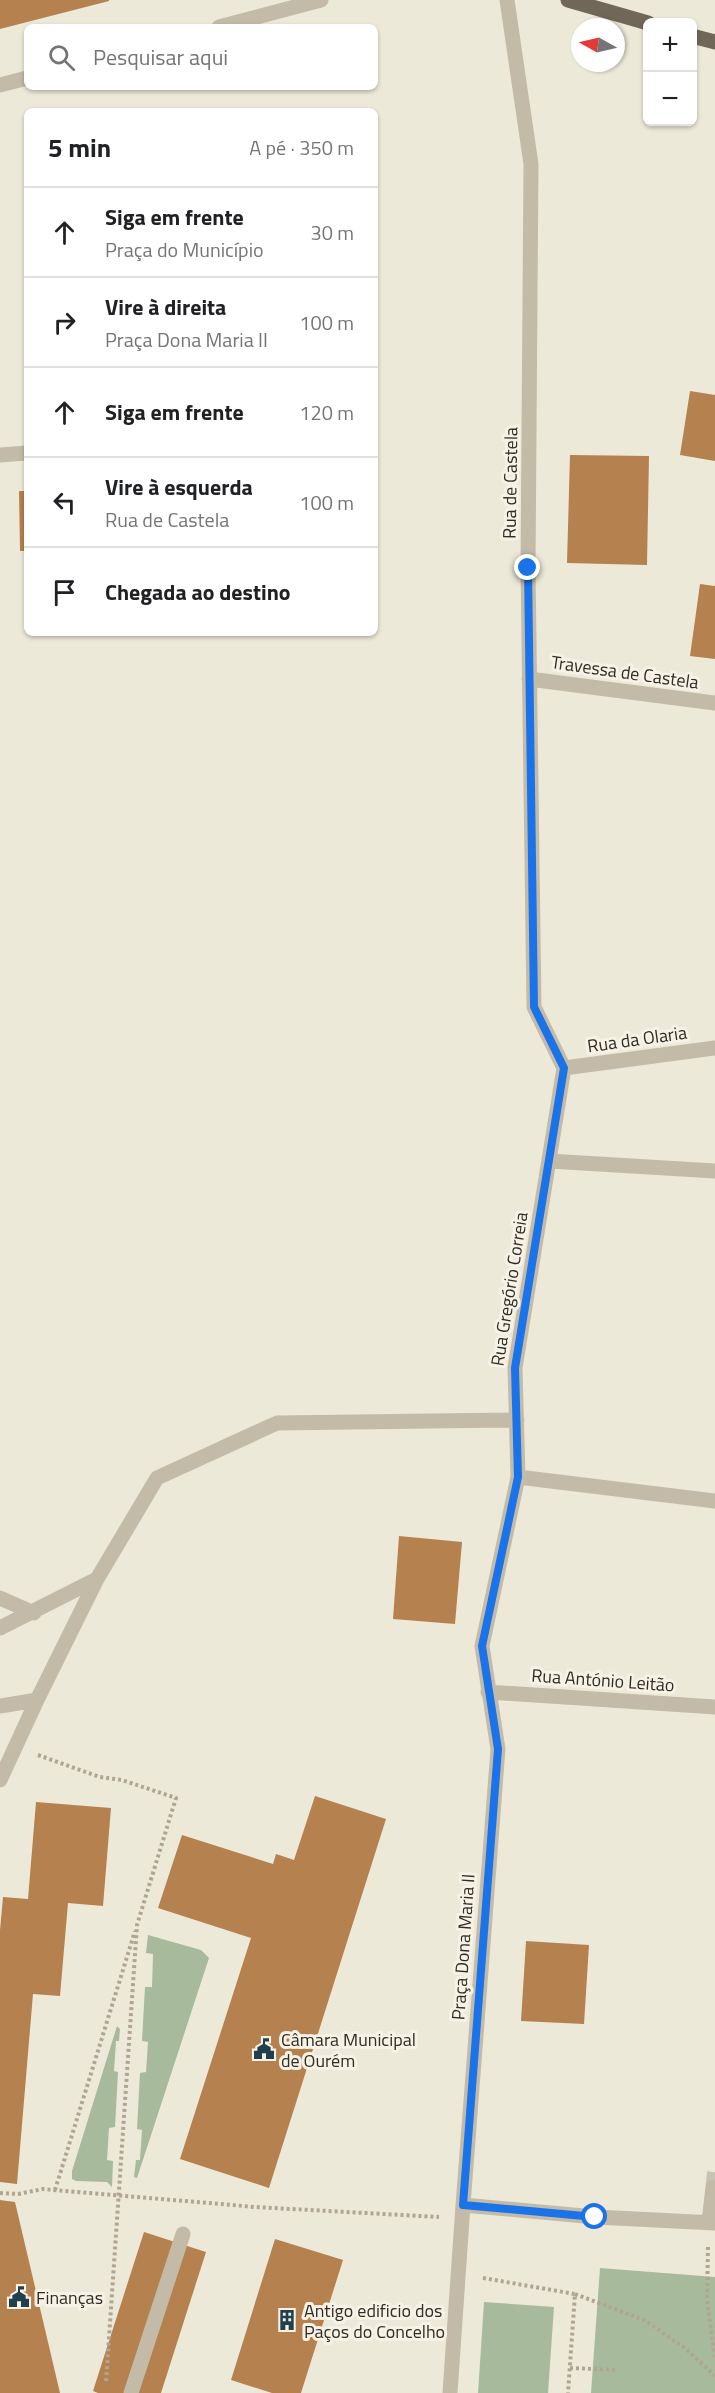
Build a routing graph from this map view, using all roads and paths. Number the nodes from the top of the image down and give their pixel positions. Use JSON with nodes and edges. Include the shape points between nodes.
{"nodes":[{"id":1,"x":321,"y":0,"type":"edge"},
{"id":2,"x":507,"y":0,"type":"edge"},
{"id":3,"x":568,"y":0,"type":"edge"},
{"id":4,"x":261,"y":8,"type":"edge"},
{"id":5,"x":643,"y":22,"type":"edge"},
{"id":6,"x":226,"y":24,"type":"edge"},
{"id":7,"x":697,"y":37,"type":"edge"},
{"id":8,"x":715,"y":42,"type":"edge"},
{"id":9,"x":24,"y":79,"type":"edge"},
{"id":10,"x":0,"y":85,"type":"edge"},
{"id":11,"x":24,"y":453,"type":"edge"},
{"id":12,"x":0,"y":455,"type":"edge"},
{"id":13,"x":530,"y":679,"type":"junction"},
{"id":14,"x":715,"y":703,"type":"edge"},
{"id":15,"x":715,"y":1048,"type":"edge"},
{"id":16,"x":564,"y":1068,"type":"junction"},
{"id":17,"x":549,"y":1161,"type":"junction"},
{"id":18,"x":715,"y":1171,"type":"edge"},
{"id":19,"x":517,"y":1420,"type":"junction"},
{"id":20,"x":518,"y":1477,"type":"junction"},
{"id":21,"x":715,"y":1501,"type":"edge"},
{"id":22,"x":97,"y":1579,"type":"junction"},
{"id":23,"x":0,"y":1598,"type":"edge"},
{"id":24,"x":34,"y":1613,"type":"junction"},
{"id":25,"x":0,"y":1629,"type":"edge"},
{"id":26,"x":488,"y":1692,"type":"junction"},
{"id":27,"x":37,"y":1700,"type":"junction"},
{"id":28,"x":0,"y":1706,"type":"edge"},
{"id":29,"x":715,"y":1707,"type":"edge"},
{"id":30,"x":14,"y":1749,"type":"junction"},
{"id":31,"x":0,"y":1780,"type":"edge"},
{"id":32,"x":137,"y":1925,"type":"junction"},
{"id":33,"x":713,"y":2187,"type":"dead end"},
{"id":34,"x":55,"y":2190,"type":"junction"},
{"id":35,"x":0,"y":2193,"type":"edge"},
{"id":36,"x":119,"y":2195,"type":"junction"},
{"id":37,"x":463,"y":2205,"type":"junction"},
{"id":38,"x":712,"y":2222,"type":"edge"},
{"id":39,"x":438,"y":2229,"type":"dead end"},
{"id":40,"x":183,"y":2234,"type":"dead end"},
{"id":41,"x":486,"y":2278,"type":"dead end"},
{"id":42,"x":575,"y":2294,"type":"junction"},
{"id":43,"x":715,"y":2359,"type":"edge"},
{"id":44,"x":570,"y":2368,"type":"junction"},
{"id":45,"x":618,"y":2370,"type":"dead end"},
{"id":46,"x":715,"y":2376,"type":"edge"},
{"id":47,"x":106,"y":2393,"type":"edge"},
{"id":48,"x":131,"y":2393,"type":"edge"},
{"id":49,"x":450,"y":2393,"type":"edge"},
{"id":50,"x":568,"y":2393,"type":"edge"}],
"edges":[{"from":1,"to":4,"type":"street"},
{"from":2,"to":13,"type":"street","name":"Rua de Castela","via":[[531,164]]},
{"from":3,"to":5,"type":"main road"},
{"from":4,"to":6,"type":"street"},
{"from":7,"to":8,"type":"main road"},
{"from":9,"to":10,"type":"street"},
{"from":11,"to":12,"type":"street"},
{"from":13,"to":14,"type":"street","name":"Travessa de Castela"},
{"from":13,"to":16,"type":"street","name":"Rua de Castela","via":[[534,1007]]},
{"from":15,"to":16,"type":"street","name":"Rua da Olaria"},
{"from":16,"to":17,"type":"street","name":"Rua Gregório Correia"},
{"from":17,"to":18,"type":"street"},
{"from":17,"to":19,"type":"street","name":"Rua Gregório Correia","via":[[515,1368]]},
{"from":19,"to":20,"type":"street","name":"Rua Gregório Correia"},
{"from":19,"to":22,"type":"street","via":[[277,1423],[157,1478]]},
{"from":20,"to":21,"type":"street"},
{"from":20,"to":26,"type":"street","name":"Rua Gregório Correia","via":[[482,1646]]},
{"from":22,"to":24,"type":"street"},
{"from":22,"to":27,"type":"street"},
{"from":23,"to":24,"type":"street"},
{"from":24,"to":25,"type":"street"},
{"from":26,"to":29,"type":"street","name":"Rua António Leitão"},
{"from":26,"to":37,"type":"street","name":"Praça Dona Maria II","via":[[498,1749]]},
{"from":27,"to":28,"type":"street"},
{"from":27,"to":30,"type":"street"},
{"from":30,"to":31,"type":"street"},
{"from":30,"to":32,"type":"path","via":[[176,1798]]},
{"from":32,"to":34,"type":"path"},
{"from":32,"to":36,"type":"path"},
{"from":33,"to":38,"type":"street"},
{"from":34,"to":35,"type":"path"},
{"from":34,"to":36,"type":"path"},
{"from":36,"to":39,"type":"path","via":[[439,2217]]},
{"from":36,"to":47,"type":"path"},
{"from":37,"to":38,"type":"street"},
{"from":37,"to":49,"type":"street","name":"Praça Dona Maria II"},
{"from":38,"to":43,"type":"path","via":[[707,2299]]},
{"from":40,"to":48,"type":"street"},
{"from":41,"to":42,"type":"path"},
{"from":42,"to":44,"type":"path"},
{"from":42,"to":46,"type":"path","via":[[644,2320],[685,2348]]},
{"from":44,"to":45,"type":"path"},
{"from":44,"to":50,"type":"path"}]}
